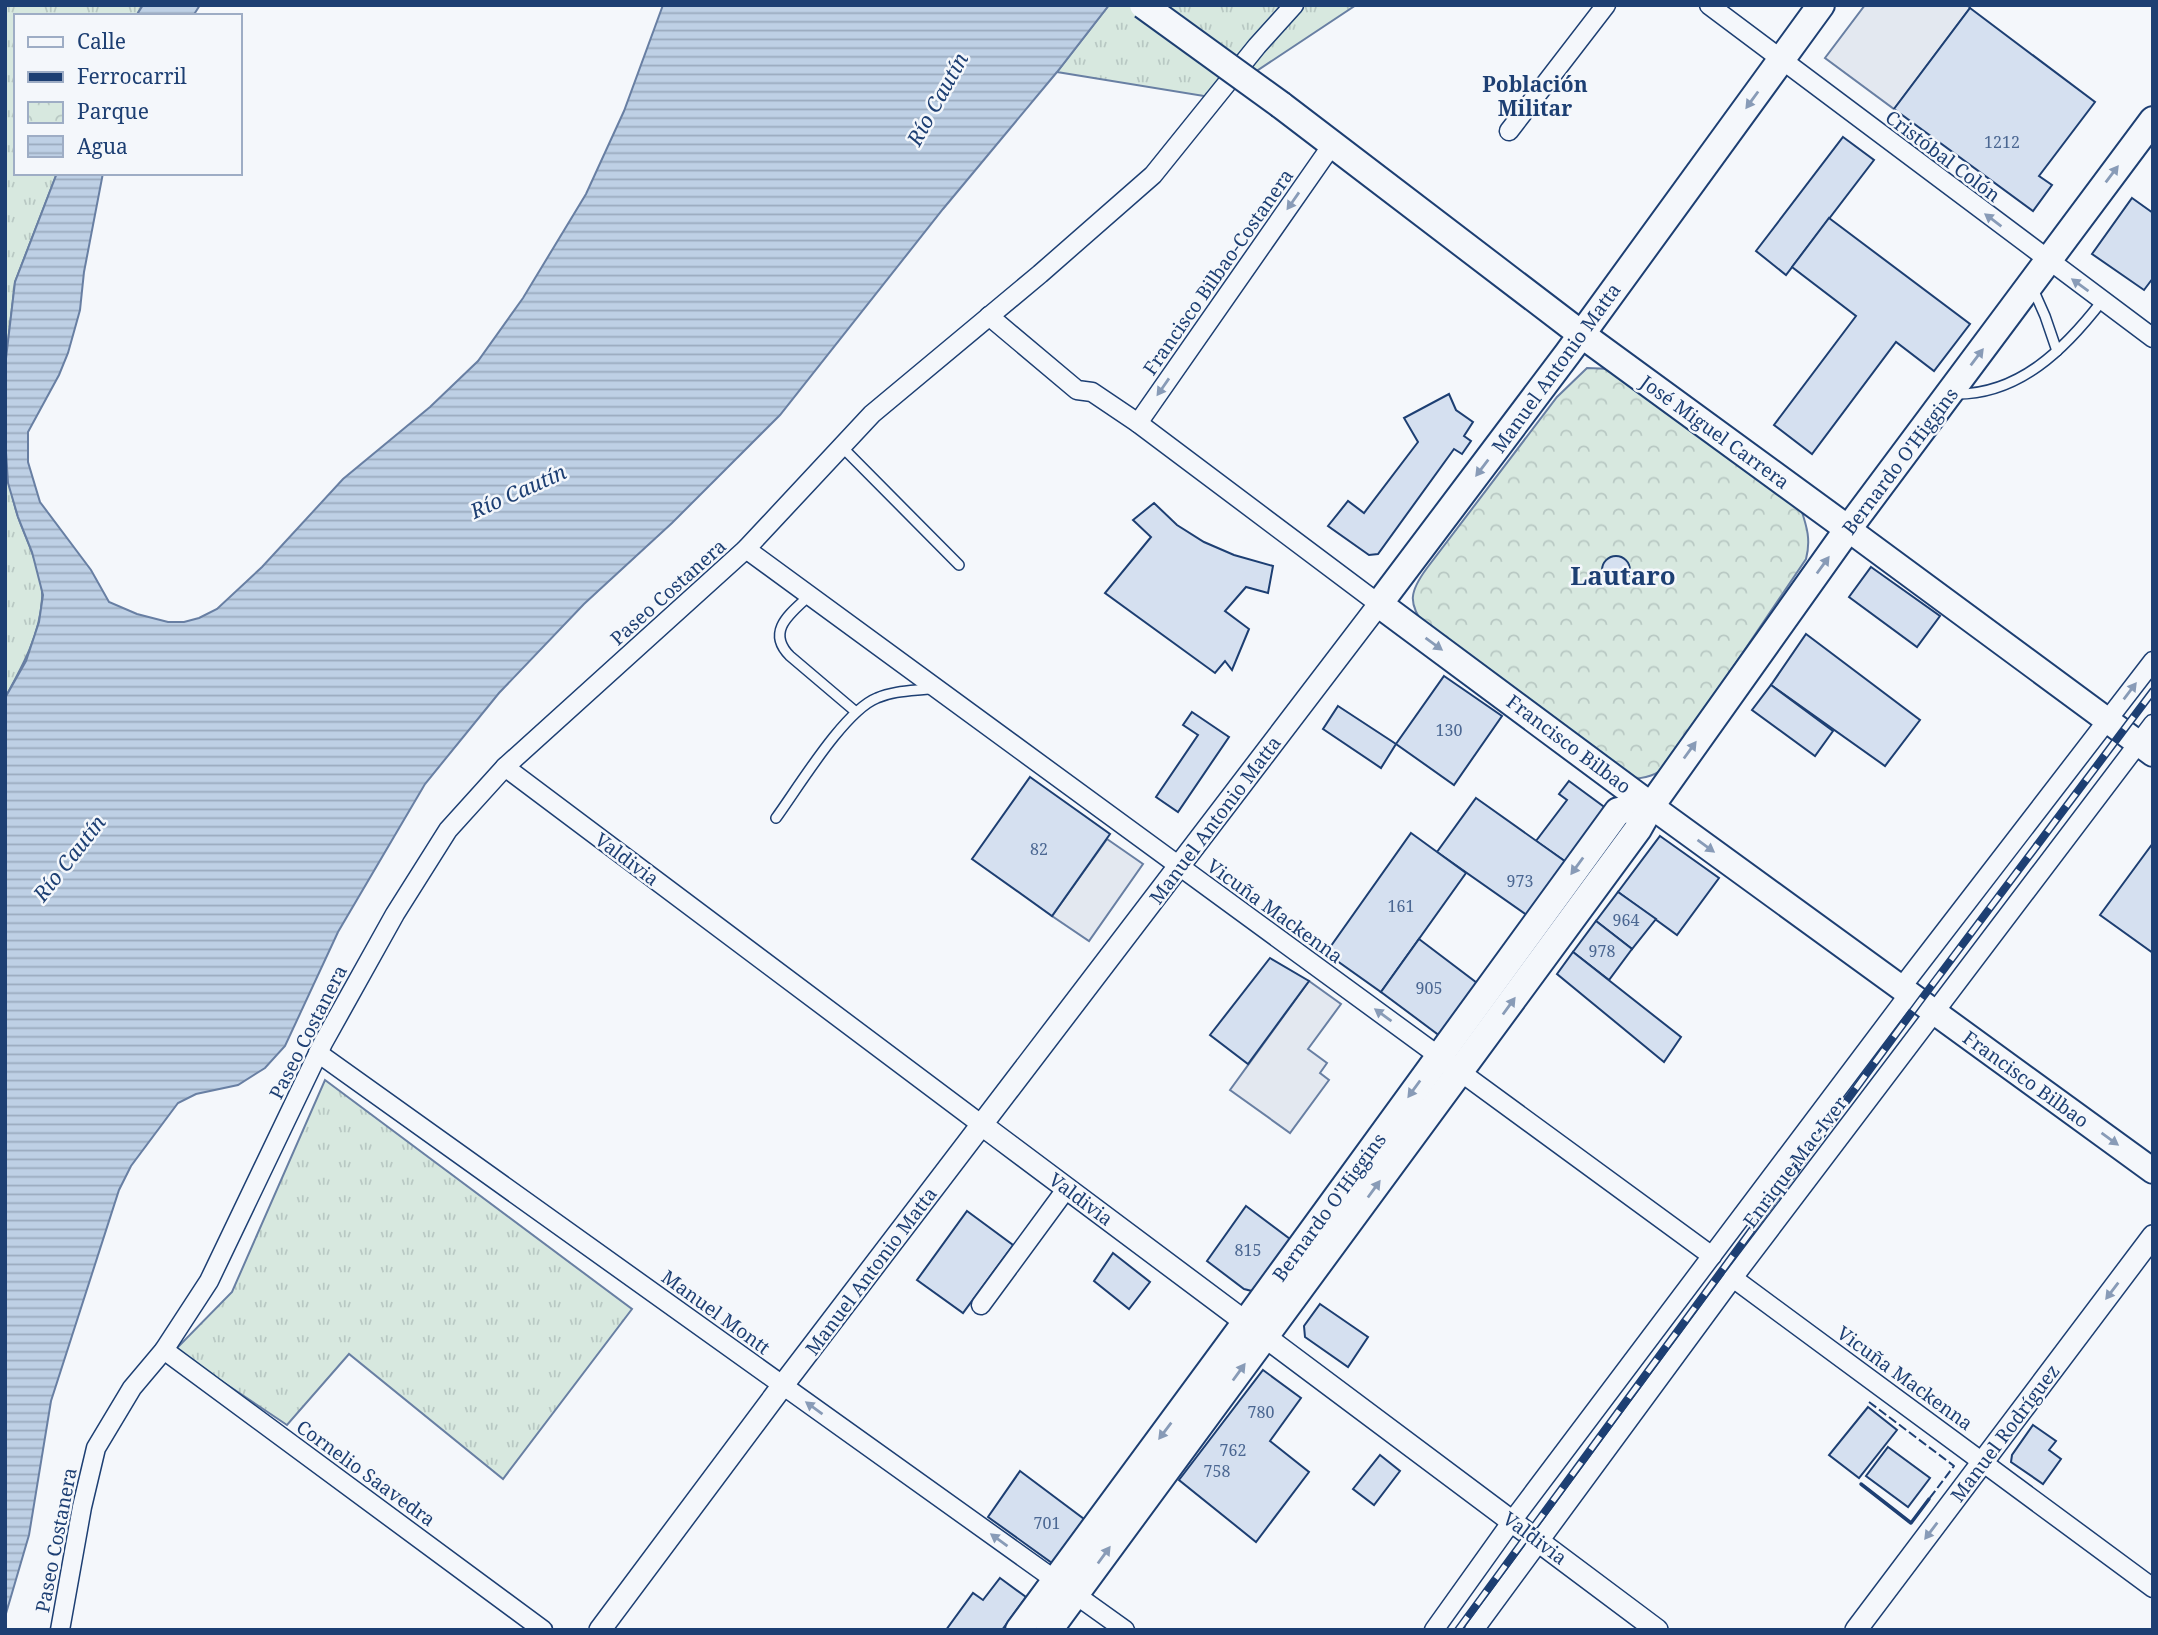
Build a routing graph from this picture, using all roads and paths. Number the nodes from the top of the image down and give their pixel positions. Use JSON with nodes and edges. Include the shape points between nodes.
{"nodes":[{"id":1,"x":1143,"y":5,"type":"edge"},
{"id":2,"x":1294,"y":5,"type":"edge"},
{"id":3,"x":1606,"y":5,"type":"edge"},
{"id":4,"x":1709,"y":5,"type":"edge"},
{"id":5,"x":1822,"y":5,"type":"edge"},
{"id":6,"x":1782,"y":59,"type":"junction"},
{"id":7,"x":2153,"y":120,"type":"edge"},
{"id":8,"x":1509,"y":131,"type":"dead end"},
{"id":9,"x":1332,"y":145,"type":"junction"},
{"id":10,"x":2048,"y":261,"type":"junction"},
{"id":11,"x":2031,"y":285,"type":"junction"},
{"id":12,"x":2102,"y":301,"type":"junction"},
{"id":13,"x":989,"y":316,"type":"junction"},
{"id":14,"x":1581,"y":334,"type":"junction"},
{"id":15,"x":2153,"y":338,"type":"edge"},
{"id":16,"x":2057,"y":351,"type":"junction"},
{"id":17,"x":1950,"y":394,"type":"junction"},
{"id":18,"x":1138,"y":423,"type":"junction"},
{"id":19,"x":842,"y":447,"type":"junction"},
{"id":20,"x":1848,"y":529,"type":"junction"},
{"id":21,"x":746,"y":549,"type":"junction"},
{"id":22,"x":959,"y":565,"type":"dead end"},
{"id":23,"x":809,"y":596,"type":"junction"},
{"id":24,"x":1380,"y":604,"type":"junction"},
{"id":25,"x":2153,"y":661,"type":"edge"},
{"id":26,"x":936,"y":688,"type":"junction"},
{"id":27,"x":856,"y":712,"type":"junction"},
{"id":28,"x":2108,"y":720,"type":"junction"},
{"id":29,"x":2148,"y":740,"type":"edge"},
{"id":30,"x":505,"y":768,"type":"junction"},
{"id":31,"x":1651,"y":806,"type":"junction"},
{"id":32,"x":776,"y":818,"type":"dead end"},
{"id":33,"x":1180,"y":867,"type":"junction"},
{"id":34,"x":1905,"y":991,"type":"junction"},
{"id":35,"x":1935,"y":1013,"type":"junction"},
{"id":36,"x":318,"y":1053,"type":"junction"},
{"id":37,"x":1438,"y":1056,"type":"junction"},
{"id":38,"x":1460,"y":1072,"type":"junction"},
{"id":39,"x":982,"y":1125,"type":"junction"},
{"id":40,"x":2153,"y":1171,"type":"edge"},
{"id":41,"x":1067,"y":1188,"type":"junction"},
{"id":42,"x":2153,"y":1236,"type":"edge"},
{"id":43,"x":1712,"y":1256,"type":"junction"},
{"id":44,"x":1733,"y":1278,"type":"junction"},
{"id":45,"x":981,"y":1305,"type":"dead end"},
{"id":46,"x":1256,"y":1329,"type":"junction"},
{"id":47,"x":164,"y":1350,"type":"junction"},
{"id":48,"x":783,"y":1385,"type":"junction"},
{"id":49,"x":1983,"y":1462,"type":"junction"},
{"id":50,"x":1512,"y":1521,"type":"junction"},
{"id":51,"x":1539,"y":1541,"type":"junction"},
{"id":52,"x":1065,"y":1587,"type":"junction"},
{"id":53,"x":2153,"y":1588,"type":"edge"},
{"id":54,"x":60,"y":1630,"type":"edge"},
{"id":55,"x":542,"y":1630,"type":"edge"},
{"id":56,"x":600,"y":1630,"type":"edge"},
{"id":57,"x":1019,"y":1630,"type":"edge"},
{"id":58,"x":1049,"y":1630,"type":"edge"},
{"id":59,"x":1125,"y":1630,"type":"edge"},
{"id":60,"x":1434,"y":1630,"type":"edge"},
{"id":61,"x":1474,"y":1630,"type":"edge"},
{"id":62,"x":1657,"y":1630,"type":"edge"},
{"id":63,"x":1856,"y":1630,"type":"edge"}],
"edges":[{"from":1,"to":9,"type":"main road","name":"José Miguel Carrera","bridge":true},
{"from":2,"to":13,"type":"street","name":"Paseo Costanera","via":[[1153,175]]},
{"from":3,"to":8,"type":"street"},
{"from":4,"to":6,"type":"street","name":"Cristóbal Colón"},
{"from":5,"to":6,"type":"main road","name":"Manuel Antonio Matta"},
{"from":10,"to":6,"type":"street","name":"Cristóbal Colón","one_way":true},
{"from":6,"to":14,"type":"main road","name":"Manuel Antonio Matta","one_way":true},
{"from":10,"to":7,"type":"main road","name":"Bernardo O'Higgins","one_way":true},
{"from":9,"to":14,"type":"main road","name":"José Miguel Carrera"},
{"from":9,"to":18,"type":"street","name":"Francisco Bilbao-Costanera","one_way":true},
{"from":10,"to":11,"type":"main road","name":"Bernardo O'Higgins"},
{"from":12,"to":10,"type":"street","name":"Cristóbal Colón","one_way":true},
{"from":11,"to":16,"type":"lane"},
{"from":17,"to":11,"type":"main road","name":"Bernardo O'Higgins","one_way":true},
{"from":12,"to":15,"type":"street","name":"Cristóbal Colón"},
{"from":12,"to":16,"type":"lane"},
{"from":13,"to":18,"type":"street","name":"Francisco Bilbao","via":[[1077,390],[1092,392]]},
{"from":13,"to":19,"type":"street","name":"Paseo Costanera","via":[[872,414]]},
{"from":14,"to":20,"type":"main road","name":"José Miguel Carrera"},
{"from":14,"to":24,"type":"main road","name":"Manuel Antonio Matta","one_way":true},
{"from":16,"to":17,"type":"lane","via":[[2028,374],[1998,388]]},
{"from":17,"to":20,"type":"main road","name":"Bernardo O'Higgins"},
{"from":18,"to":24,"type":"street","name":"Francisco Bilbao"},
{"from":19,"to":21,"type":"street","name":"Paseo Costanera"},
{"from":19,"to":22,"type":"lane"},
{"from":20,"to":28,"type":"main road","name":"José Miguel Carrera"},
{"from":31,"to":20,"type":"main road","name":"Bernardo O'Higgins","one_way":true},
{"from":21,"to":23,"type":"street","name":"Vicuña Mackenna"},
{"from":21,"to":30,"type":"street","name":"Paseo Costanera"},
{"from":23,"to":26,"type":"street","name":"Vicuña Mackenna"},
{"from":23,"to":27,"type":"lane","via":[[783,621],[782,646]]},
{"from":24,"to":31,"type":"main road","name":"Francisco Bilbao","one_way":true},
{"from":24,"to":33,"type":"street","name":"Manuel Antonio Matta"},
{"from":28,"to":25,"type":"street","name":"Enrique Mac Iver","one_way":true},
{"from":26,"to":27,"type":"lane","via":[[886,694]]},
{"from":26,"to":33,"type":"street","name":"Vicuña Mackenna"},
{"from":27,"to":32,"type":"lane"},
{"from":28,"to":29,"type":"main road","name":"José Miguel Carrera"},
{"from":28,"to":34,"type":"street","name":"Enrique Mac Iver"},
{"from":29,"to":35,"type":"street","name":"Enrique Mac Iver"},
{"from":30,"to":36,"type":"street","name":"Paseo Costanera","via":[[448,830]]},
{"from":30,"to":39,"type":"street","name":"Valdivia"},
{"from":31,"to":34,"type":"main road","name":"Francisco Bilbao","one_way":true},
{"from":31,"to":37,"type":"main road","name":"Bernardo O'Higgins","one_way":true,"via":[[1618,811]]},
{"from":38,"to":31,"type":"main road","name":"Bernardo O'Higgins","one_way":true},
{"from":37,"to":33,"type":"street","name":"Vicuña Mackenna","one_way":true},
{"from":33,"to":39,"type":"street","name":"Manuel Antonio Matta"},
{"from":34,"to":35,"type":"main road","name":"Francisco Bilbao"},
{"from":34,"to":43,"type":"street","name":"Enrique Mac Iver"},
{"from":35,"to":40,"type":"main road","name":"Francisco Bilbao","one_way":true},
{"from":35,"to":44,"type":"street","name":"Enrique Mac Iver"},
{"from":36,"to":47,"type":"street","name":"Paseo Costanera","via":[[209,1281]]},
{"from":36,"to":48,"type":"street","name":"Manuel Montt"},
{"from":37,"to":38,"type":"street","name":"Vicuña Mackenna"},
{"from":37,"to":46,"type":"main road","name":"Bernardo O'Higgins","one_way":true},
{"from":38,"to":43,"type":"street","name":"Vicuña Mackenna"},
{"from":46,"to":38,"type":"main road","name":"Bernardo O'Higgins","one_way":true},
{"from":39,"to":41,"type":"street","name":"Valdivia"},
{"from":39,"to":48,"type":"street","name":"Manuel Antonio Matta"},
{"from":41,"to":45,"type":"street"},
{"from":41,"to":46,"type":"street","name":"Valdivia"},
{"from":42,"to":49,"type":"street","name":"Manuel Rodríguez","one_way":true},
{"from":43,"to":50,"type":"street","name":"Enrique Mac Iver"},
{"from":44,"to":49,"type":"street","name":"Vicuña Mackenna"},
{"from":44,"to":51,"type":"street","name":"Enrique Mac Iver"},
{"from":46,"to":50,"type":"street","name":"Valdivia"},
{"from":46,"to":52,"type":"main road","name":"Bernardo O'Higgins"},
{"from":47,"to":54,"type":"street","name":"Paseo Costanera","via":[[132,1388],[96,1448]]},
{"from":47,"to":55,"type":"street","name":"Cornelio Saavedra"},
{"from":52,"to":48,"type":"street","name":"Manuel Montt","one_way":true},
{"from":48,"to":56,"type":"street","name":"Manuel Antonio Matta"},
{"from":49,"to":53,"type":"street","name":"Vicuña Mackenna"},
{"from":49,"to":63,"type":"street","name":"Manuel Rodríguez","one_way":true},
{"from":50,"to":51,"type":"street","name":"Valdivia"},
{"from":50,"to":60,"type":"street","name":"Enrique Mac Iver"},
{"from":51,"to":61,"type":"street","name":"Enrique Mac Iver"},
{"from":51,"to":62,"type":"street","name":"Valdivia"},
{"from":52,"to":57,"type":"main road","name":"Bernardo O'Higgins"},
{"from":52,"to":58,"type":"main road","name":"Bernardo O'Higgins"},
{"from":52,"to":59,"type":"street","name":"Manuel Montt"}]}
